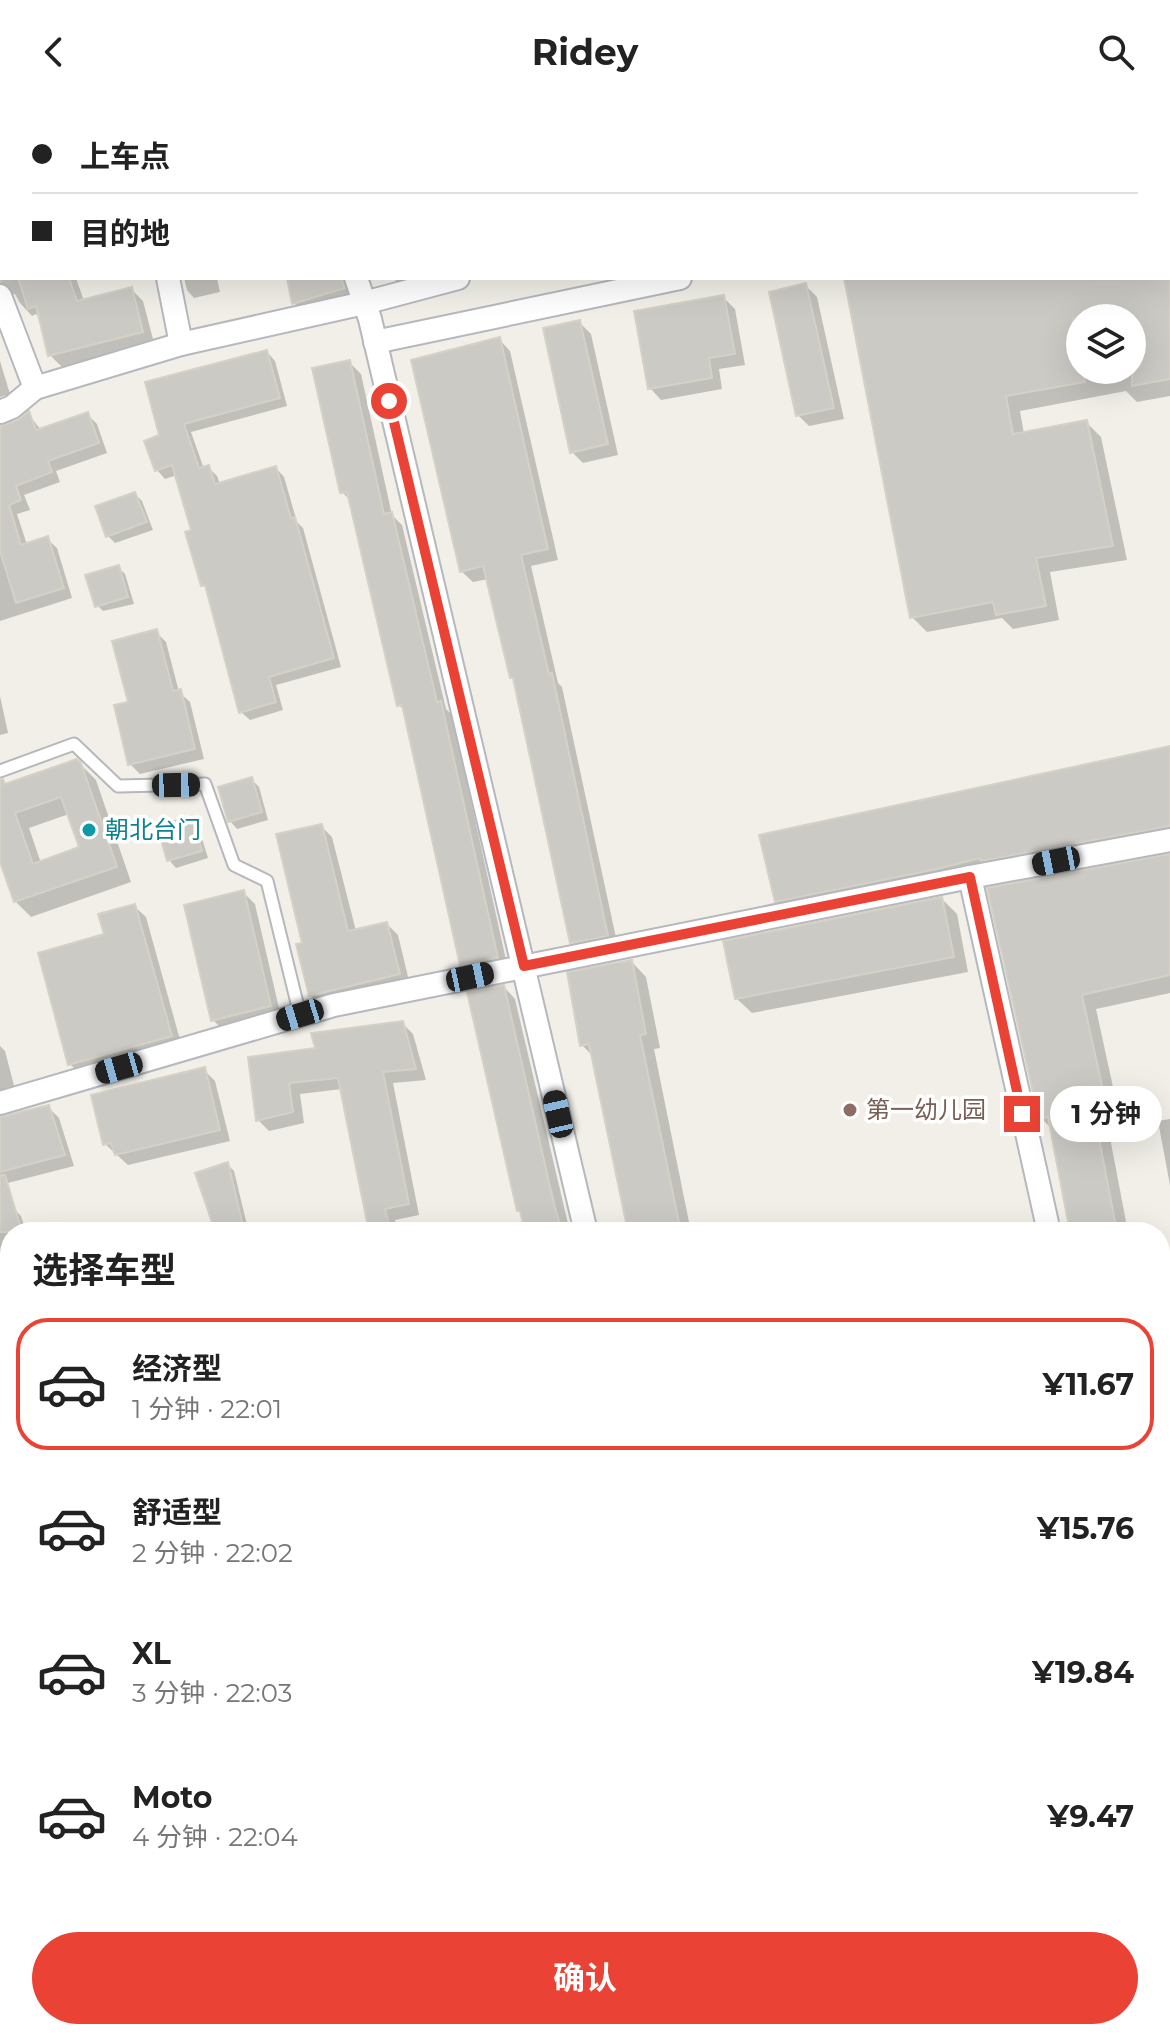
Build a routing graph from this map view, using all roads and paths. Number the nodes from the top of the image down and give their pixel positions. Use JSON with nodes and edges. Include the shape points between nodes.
{"nodes":[{"id":1,"x":168,"y":280,"type":"edge"},
{"id":2,"x":357,"y":280,"type":"edge"},
{"id":3,"x":450,"y":280,"type":"edge"},
{"id":4,"x":670,"y":280,"type":"edge"},
{"id":5,"x":0,"y":296,"type":"edge"},
{"id":6,"x":364,"y":303,"type":"junction"},
{"id":7,"x":375,"y":342,"type":"junction"},
{"id":8,"x":181,"y":344,"type":"junction"},
{"id":9,"x":35,"y":388,"type":"junction"},
{"id":10,"x":0,"y":412,"type":"edge"},
{"id":11,"x":0,"y":771,"type":"edge"},
{"id":12,"x":1170,"y":840,"type":"edge"},
{"id":13,"x":970,"y":877,"type":"junction"},
{"id":14,"x":524,"y":966,"type":"junction"},
{"id":15,"x":300,"y":1015,"type":"junction"},
{"id":16,"x":0,"y":1103,"type":"edge"},
{"id":17,"x":584,"y":1222,"type":"edge"},
{"id":18,"x":1047,"y":1222,"type":"edge"}],
"edges":[{"from":1,"to":8,"type":"street"},
{"from":2,"to":6,"type":"street"},
{"from":3,"to":6,"type":"street"},
{"from":4,"to":7,"type":"street"},
{"from":5,"to":9,"type":"street"},
{"from":6,"to":7,"type":"street"},
{"from":6,"to":8,"type":"street"},
{"from":7,"to":14,"type":"street"},
{"from":8,"to":9,"type":"street"},
{"from":9,"to":10,"type":"street"},
{"from":11,"to":15,"type":"lane","via":[[74,744],[118,786],[205,784],[234,865],[267,881]]},
{"from":12,"to":13,"type":"street"},
{"from":13,"to":14,"type":"street"},
{"from":13,"to":18,"type":"street"},
{"from":14,"to":15,"type":"street"},
{"from":14,"to":17,"type":"street"},
{"from":15,"to":16,"type":"street"}]}
